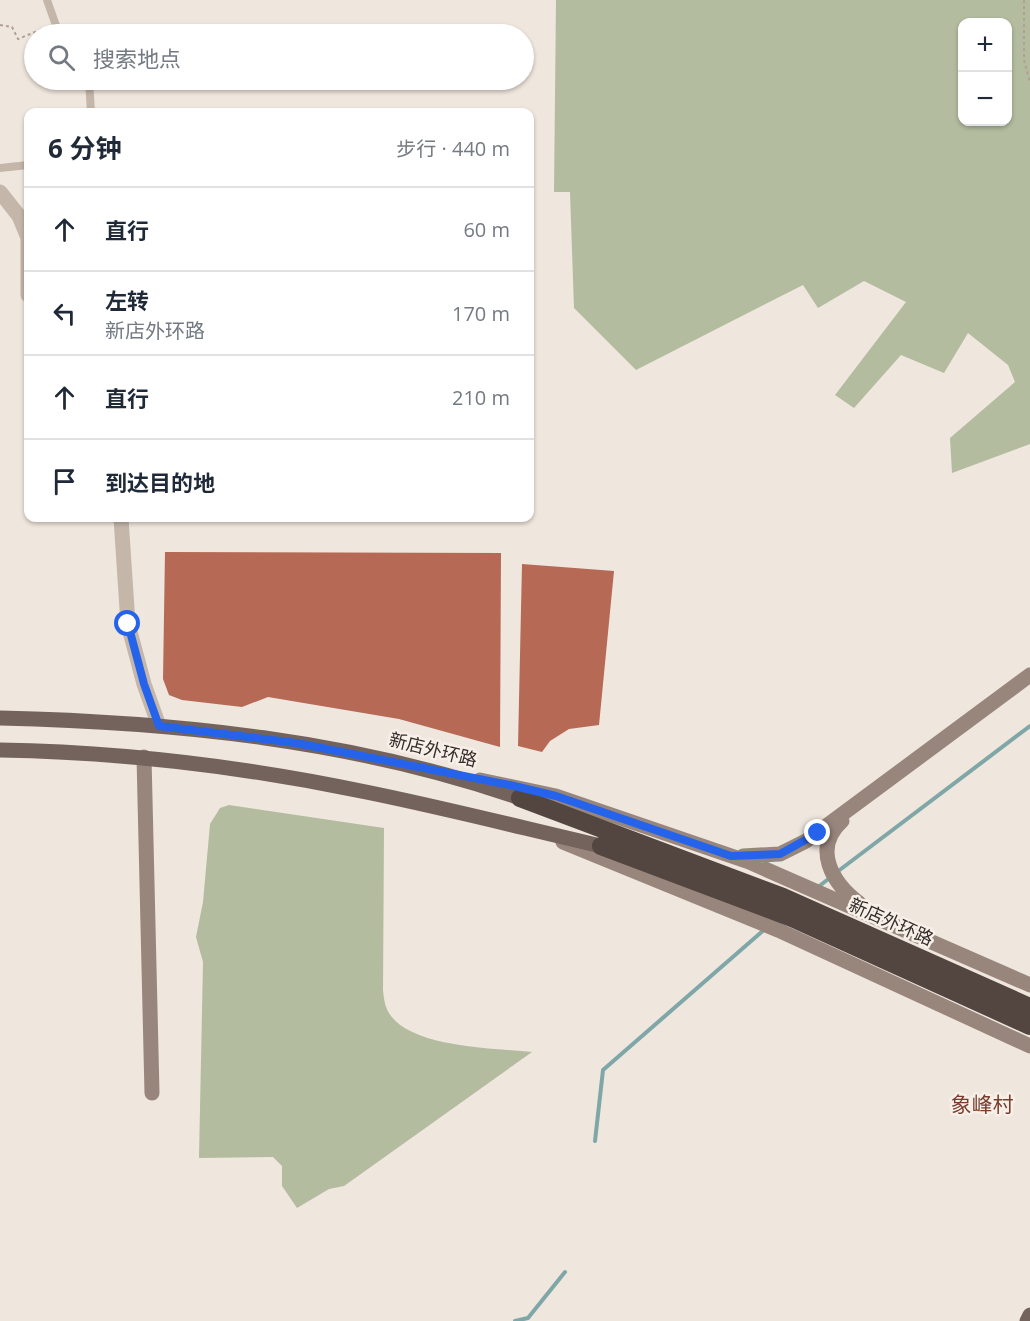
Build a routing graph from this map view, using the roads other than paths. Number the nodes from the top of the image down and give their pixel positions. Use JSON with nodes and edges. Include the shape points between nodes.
{"nodes":[{"id":1,"x":47,"y":0,"type":"edge"},
{"id":2,"x":55,"y":24,"type":"edge"},
{"id":3,"x":90,"y":90,"type":"edge"},
{"id":4,"x":91,"y":108,"type":"edge"},
{"id":5,"x":24,"y":165,"type":"edge"},
{"id":6,"x":0,"y":168,"type":"edge"},
{"id":7,"x":1,"y":194,"type":"edge"},
{"id":8,"x":24,"y":228,"type":"edge"},
{"id":9,"x":121,"y":522,"type":"edge"},
{"id":10,"x":1030,"y":675,"type":"edge"},
{"id":11,"x":0,"y":718,"type":"edge"},
{"id":12,"x":159,"y":726,"type":"junction"},
{"id":13,"x":0,"y":750,"type":"edge"},
{"id":14,"x":144,"y":757,"type":"junction"},
{"id":15,"x":459,"y":777,"type":"junction"},
{"id":16,"x":885,"y":784,"type":"junction"},
{"id":17,"x":520,"y":798,"type":"joint"},
{"id":18,"x":543,"y":833,"type":"junction"},
{"id":19,"x":601,"y":846,"type":"joint"},
{"id":20,"x":731,"y":856,"type":"junction"},
{"id":21,"x":874,"y":915,"type":"junction"},
{"id":22,"x":1030,"y":985,"type":"edge"},
{"id":23,"x":1030,"y":1007,"type":"edge"},
{"id":24,"x":1030,"y":1026,"type":"edge"},
{"id":25,"x":1030,"y":1046,"type":"edge"},
{"id":26,"x":153,"y":1093,"type":"dead end"},
{"id":27,"x":1030,"y":1315,"type":"edge"},
{"id":28,"x":1027,"y":1321,"type":"edge"}],
"edges":[{"from":1,"to":2,"type":"lane"},
{"from":3,"to":4,"type":"lane"},
{"from":5,"to":6,"type":"lane"},
{"from":7,"to":8,"type":"street"},
{"from":9,"to":12,"type":"street","via":[[128,624]]},
{"from":10,"to":16,"type":"main road"},
{"from":11,"to":12,"type":"main road","name":"新店外环路"},
{"from":12,"to":15,"type":"main road","name":"新店外环路","via":[[296,743]]},
{"from":13,"to":14,"type":"main road","name":"新店外环路"},
{"from":14,"to":18,"type":"main road","name":"新店外环路","via":[[364,791]]},
{"from":14,"to":26,"type":"main road"},
{"from":15,"to":17,"type":"main road","name":"新店外环路"},
{"from":15,"to":20,"type":"main road","via":[[556,796]]},
{"from":16,"to":20,"type":"main road","via":[[788,851]]},
{"from":16,"to":21,"type":"main road","via":[[834,830],[827,843],[829,866],[837,882]]},
{"from":17,"to":23,"type":"highway","name":"新店外环路","via":[[783,897]]},
{"from":18,"to":19,"type":"main road","name":"新店外环路"},
{"from":18,"to":25,"type":"main road","via":[[756,920]]},
{"from":19,"to":24,"type":"highway","name":"新店外环路","via":[[792,918]]},
{"from":20,"to":21,"type":"main road"},
{"from":21,"to":22,"type":"main road"},
{"from":27,"to":28,"type":"main road"}]}
